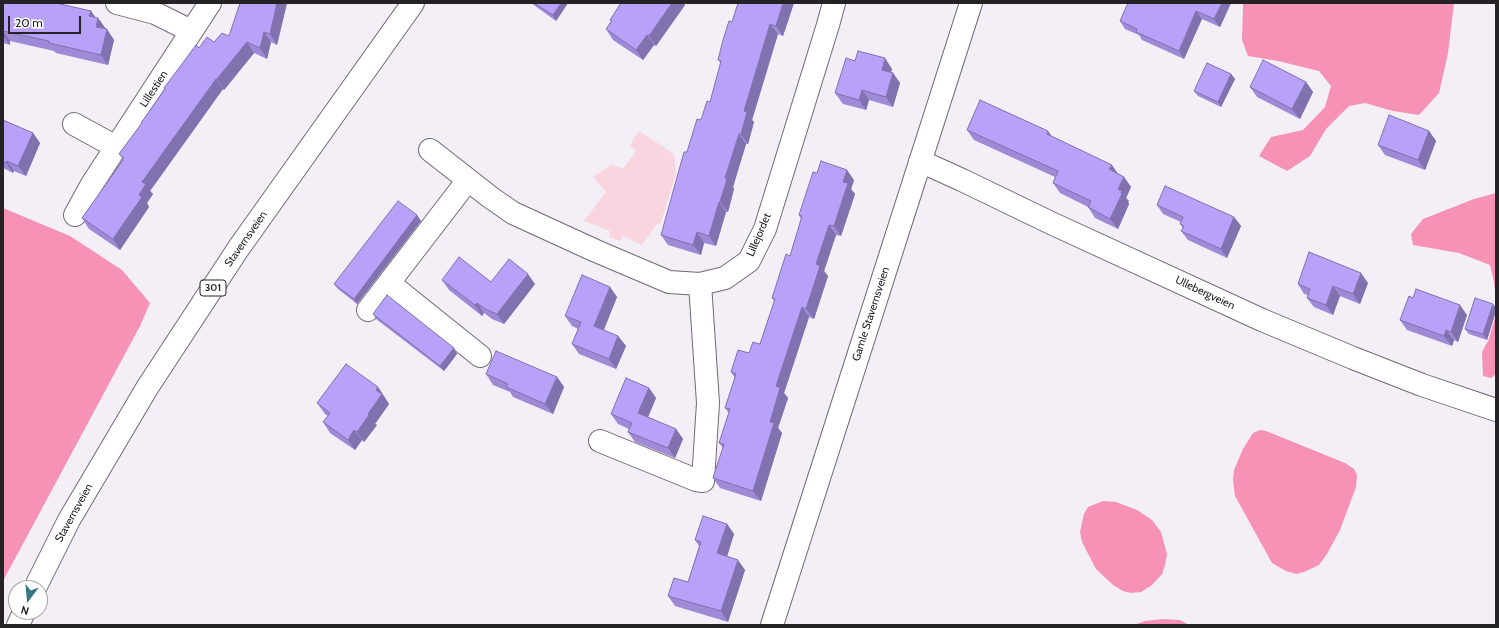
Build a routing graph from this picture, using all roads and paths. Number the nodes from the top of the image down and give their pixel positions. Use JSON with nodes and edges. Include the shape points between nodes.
{"nodes":[{"id":1,"x":117,"y":3,"type":"edge"},
{"id":2,"x":210,"y":3,"type":"edge"},
{"id":3,"x":834,"y":3,"type":"edge"},
{"id":4,"x":971,"y":3,"type":"edge"},
{"id":5,"x":410,"y":4,"type":"edge"},
{"id":6,"x":192,"y":31,"type":"junction"},
{"id":7,"x":74,"y":124,"type":"dead end"},
{"id":8,"x":116,"y":146,"type":"junction"},
{"id":9,"x":430,"y":150,"type":"dead end"},
{"id":10,"x":920,"y":161,"type":"junction"},
{"id":11,"x":468,"y":180,"type":"junction"},
{"id":12,"x":75,"y":215,"type":"dead end"},
{"id":13,"x":389,"y":283,"type":"junction"},
{"id":14,"x":700,"y":284,"type":"junction"},
{"id":15,"x":368,"y":310,"type":"dead end"},
{"id":16,"x":480,"y":356,"type":"dead end"},
{"id":17,"x":1496,"y":410,"type":"edge"},
{"id":18,"x":600,"y":441,"type":"dead end"},
{"id":19,"x":40,"y":580,"type":"edge"},
{"id":20,"x":772,"y":625,"type":"edge"}],
"edges":[{"from":1,"to":6,"type":"street","via":[[155,13]]},
{"from":2,"to":6,"type":"street","name":"Lillestien"},
{"from":3,"to":14,"type":"street","name":"Lillejordet","via":[[765,229],[749,261],[725,278]]},
{"from":4,"to":10,"type":"street","name":"Gamle Stavernsveien"},
{"from":5,"to":19,"type":"street","name":"Stavernsveien","number":"301","via":[[238,249],[147,388],[69,520]]},
{"from":6,"to":8,"type":"street","name":"Lillestien"},
{"from":7,"to":8,"type":"street"},
{"from":8,"to":12,"type":"street","name":"Lillestien"},
{"from":9,"to":11,"type":"street","name":"Lillejordet"},
{"from":10,"to":17,"type":"street","name":"Ullebergveien","via":[[1262,320],[1422,385]]},
{"from":10,"to":20,"type":"street","name":"Gamle Stavernsveien"},
{"from":11,"to":13,"type":"street"},
{"from":11,"to":14,"type":"street","name":"Lillejordet","via":[[513,213],[596,251],[669,282]]},
{"from":13,"to":15,"type":"street"},
{"from":13,"to":16,"type":"street"},
{"from":14,"to":18,"type":"street","via":[[708,403],[704,481]]}]}
